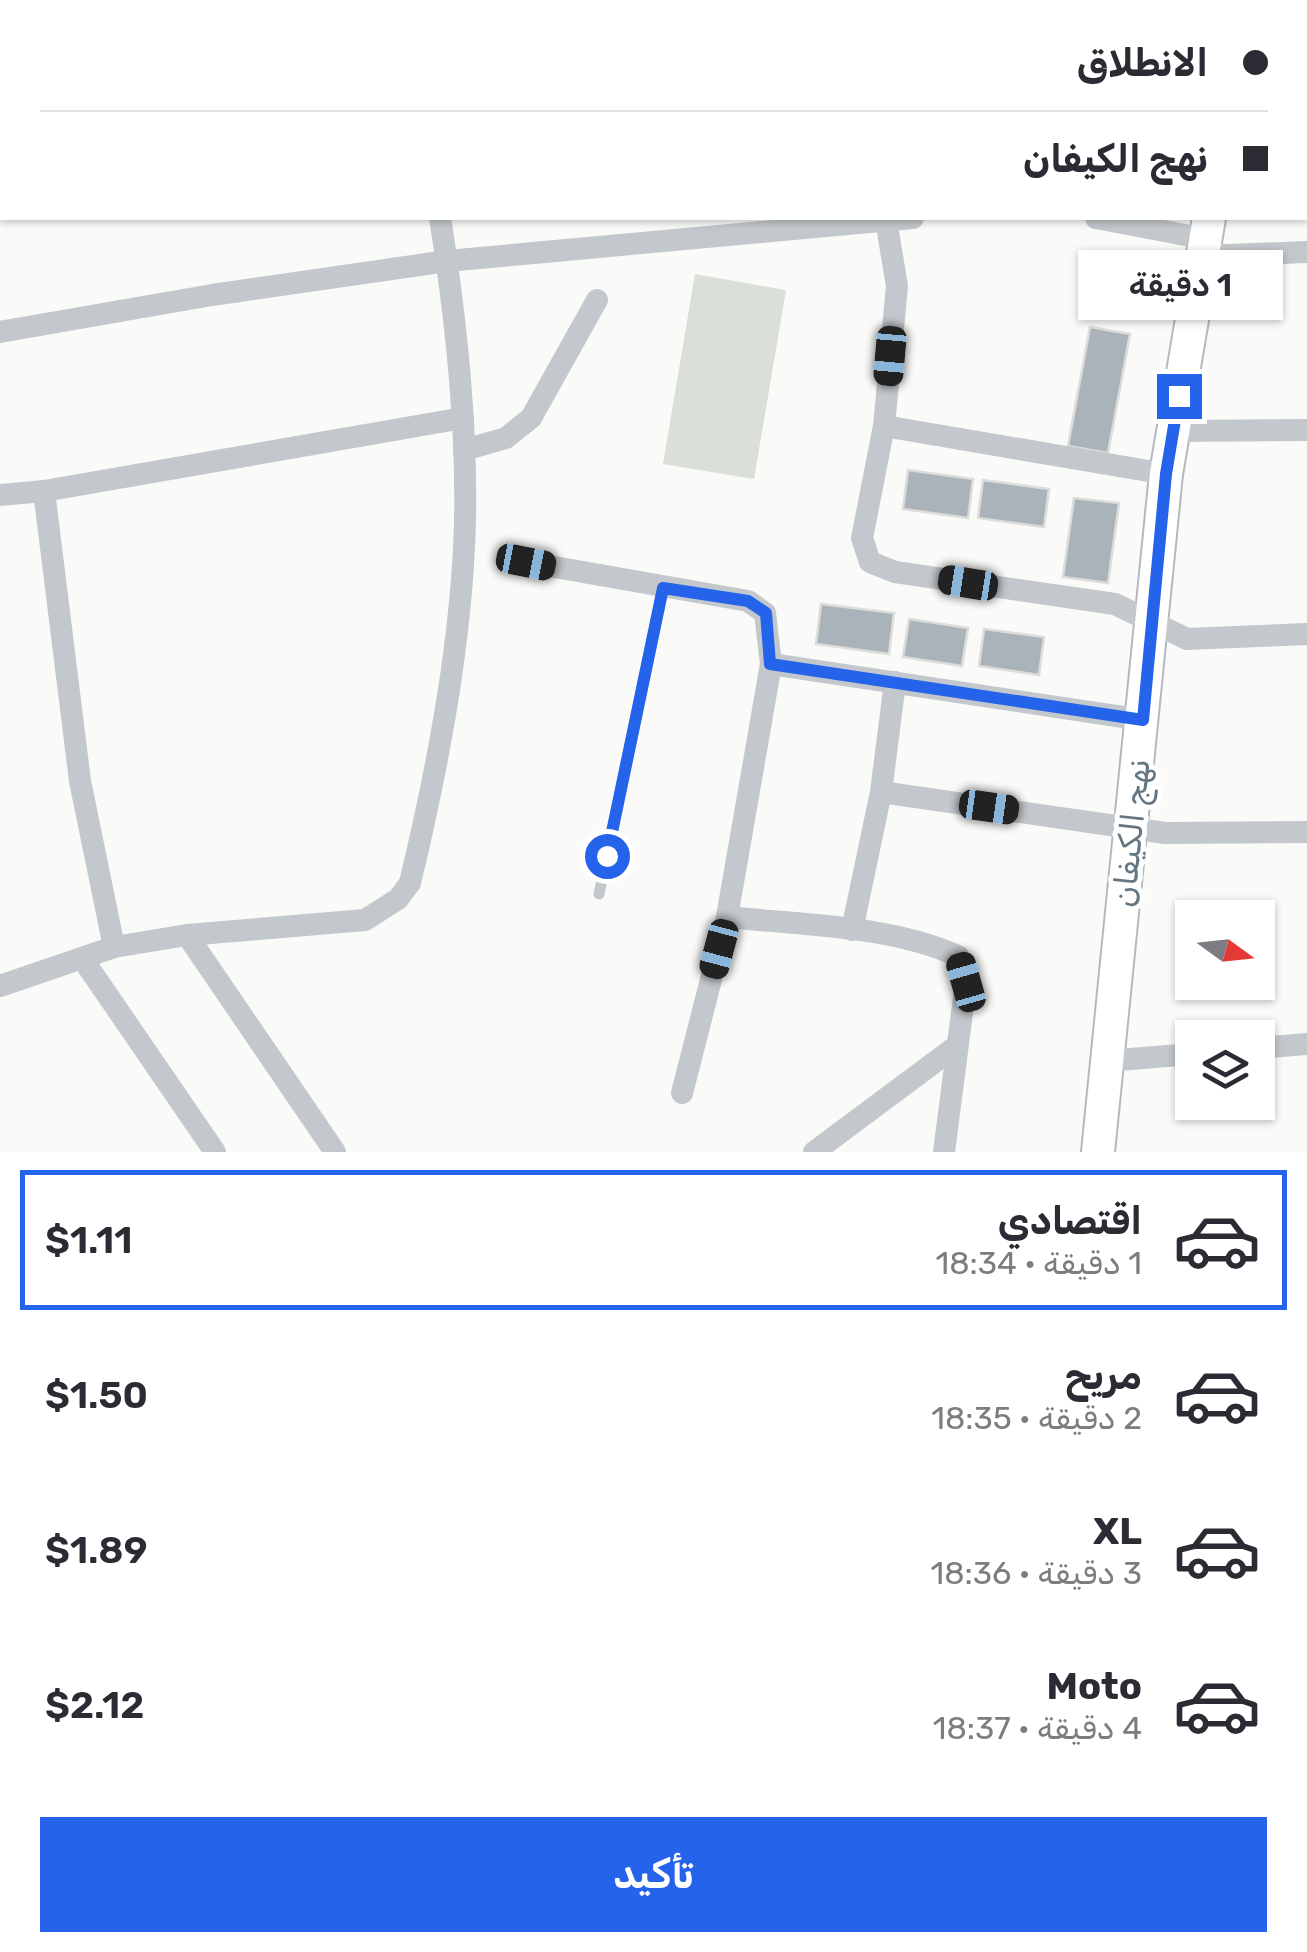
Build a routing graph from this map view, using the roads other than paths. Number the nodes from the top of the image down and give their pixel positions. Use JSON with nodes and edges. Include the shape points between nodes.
{"nodes":[{"id":1,"x":440,"y":220,"type":"edge"},
{"id":2,"x":886,"y":220,"type":"joint"},
{"id":3,"x":1107,"y":220,"type":"edge"},
{"id":4,"x":1206,"y":238,"type":"edge"},
{"id":5,"x":1307,"y":252,"type":"edge"},
{"id":6,"x":447,"y":261,"type":"junction"},
{"id":7,"x":596,"y":300,"type":"dead end"},
{"id":8,"x":0,"y":332,"type":"edge"},
{"id":9,"x":463,"y":418,"type":"junction"},
{"id":10,"x":884,"y":426,"type":"junction"},
{"id":11,"x":1307,"y":430,"type":"edge"},
{"id":12,"x":1173,"y":431,"type":"junction"},
{"id":13,"x":464,"y":450,"type":"junction"},
{"id":14,"x":1166,"y":474,"type":"junction"},
{"id":15,"x":44,"y":491,"type":"junction"},
{"id":16,"x":0,"y":495,"type":"edge"},
{"id":17,"x":526,"y":562,"type":"dead end"},
{"id":18,"x":663,"y":588,"type":"junction"},
{"id":19,"x":1154,"y":622,"type":"junction"},
{"id":20,"x":1307,"y":634,"type":"edge"},
{"id":21,"x":770,"y":664,"type":"junction"},
{"id":22,"x":894,"y":682,"type":"junction"},
{"id":23,"x":1143,"y":720,"type":"junction"},
{"id":24,"x":882,"y":792,"type":"junction"},
{"id":25,"x":1132,"y":828,"type":"junction"},
{"id":26,"x":1307,"y":832,"type":"edge"},
{"id":27,"x":600,"y":894,"type":"dead end"},
{"id":28,"x":727,"y":917,"type":"junction"},
{"id":29,"x":852,"y":930,"type":"junction"},
{"id":30,"x":187,"y":936,"type":"junction"},
{"id":31,"x":114,"y":947,"type":"junction"},
{"id":32,"x":82,"y":958,"type":"junction"},
{"id":33,"x":0,"y":976,"type":"edge"},
{"id":34,"x":0,"y":986,"type":"edge"},
{"id":35,"x":1307,"y":1044,"type":"edge"},
{"id":36,"x":955,"y":1047,"type":"junction"},
{"id":37,"x":1275,"y":1047,"type":"edge"},
{"id":38,"x":1175,"y":1055,"type":"edge"},
{"id":39,"x":1106,"y":1061,"type":"junction"},
{"id":40,"x":682,"y":1092,"type":"dead end"},
{"id":41,"x":216,"y":1152,"type":"edge"},
{"id":42,"x":335,"y":1152,"type":"edge"},
{"id":43,"x":814,"y":1152,"type":"edge"},
{"id":44,"x":944,"y":1152,"type":"edge"},
{"id":45,"x":1098,"y":1152,"type":"edge"}],
"edges":[{"from":1,"to":6,"type":"street"},
{"from":2,"to":6,"type":"street"},
{"from":2,"to":10,"type":"street","via":[[897,286]]},
{"from":3,"to":4,"type":"street"},
{"from":4,"to":5,"type":"street"},
{"from":4,"to":12,"type":"main road","name":"نهج الكيفان"},
{"from":6,"to":8,"type":"street"},
{"from":6,"to":9,"type":"street"},
{"from":7,"to":13,"type":"street","via":[[532,418],[506,438]]},
{"from":9,"to":13,"type":"street"},
{"from":9,"to":15,"type":"street"},
{"from":10,"to":14,"type":"street"},
{"from":10,"to":19,"type":"street","via":[[862,538],[870,562],[895,572],[1114,604]]},
{"from":11,"to":12,"type":"street"},
{"from":12,"to":14,"type":"main road","name":"نهج الكيفان"},
{"from":13,"to":30,"type":"street","via":[[454,646],[410,883],[383,911],[346,924]]},
{"from":14,"to":19,"type":"main road","name":"نهج الكيفان"},
{"from":15,"to":16,"type":"street"},
{"from":15,"to":31,"type":"street","via":[[80,781]]},
{"from":17,"to":18,"type":"street"},
{"from":18,"to":21,"type":"street","via":[[748,601],[766,613]]},
{"from":18,"to":27,"type":"lane"},
{"from":19,"to":20,"type":"street","via":[[1187,639]]},
{"from":19,"to":23,"type":"main road","name":"نهج الكيفان"},
{"from":21,"to":22,"type":"street"},
{"from":21,"to":28,"type":"street"},
{"from":22,"to":23,"type":"street"},
{"from":22,"to":24,"type":"street"},
{"from":23,"to":25,"type":"main road","name":"نهج الكيفان"},
{"from":24,"to":25,"type":"street"},
{"from":24,"to":29,"type":"street"},
{"from":25,"to":26,"type":"street"},
{"from":25,"to":39,"type":"main road","name":"نهج الكيفان"},
{"from":28,"to":29,"type":"street"},
{"from":28,"to":40,"type":"street"},
{"from":29,"to":36,"type":"street","via":[[958,956],[966,982]]},
{"from":30,"to":31,"type":"street"},
{"from":30,"to":42,"type":"street"},
{"from":31,"to":32,"type":"street"},
{"from":32,"to":34,"type":"street"},
{"from":32,"to":41,"type":"street"},
{"from":33,"to":34,"type":"street"},
{"from":35,"to":37,"type":"street"},
{"from":36,"to":43,"type":"street"},
{"from":36,"to":44,"type":"street"},
{"from":38,"to":39,"type":"street"},
{"from":39,"to":45,"type":"main road","name":"نهج الكيفان"}]}
